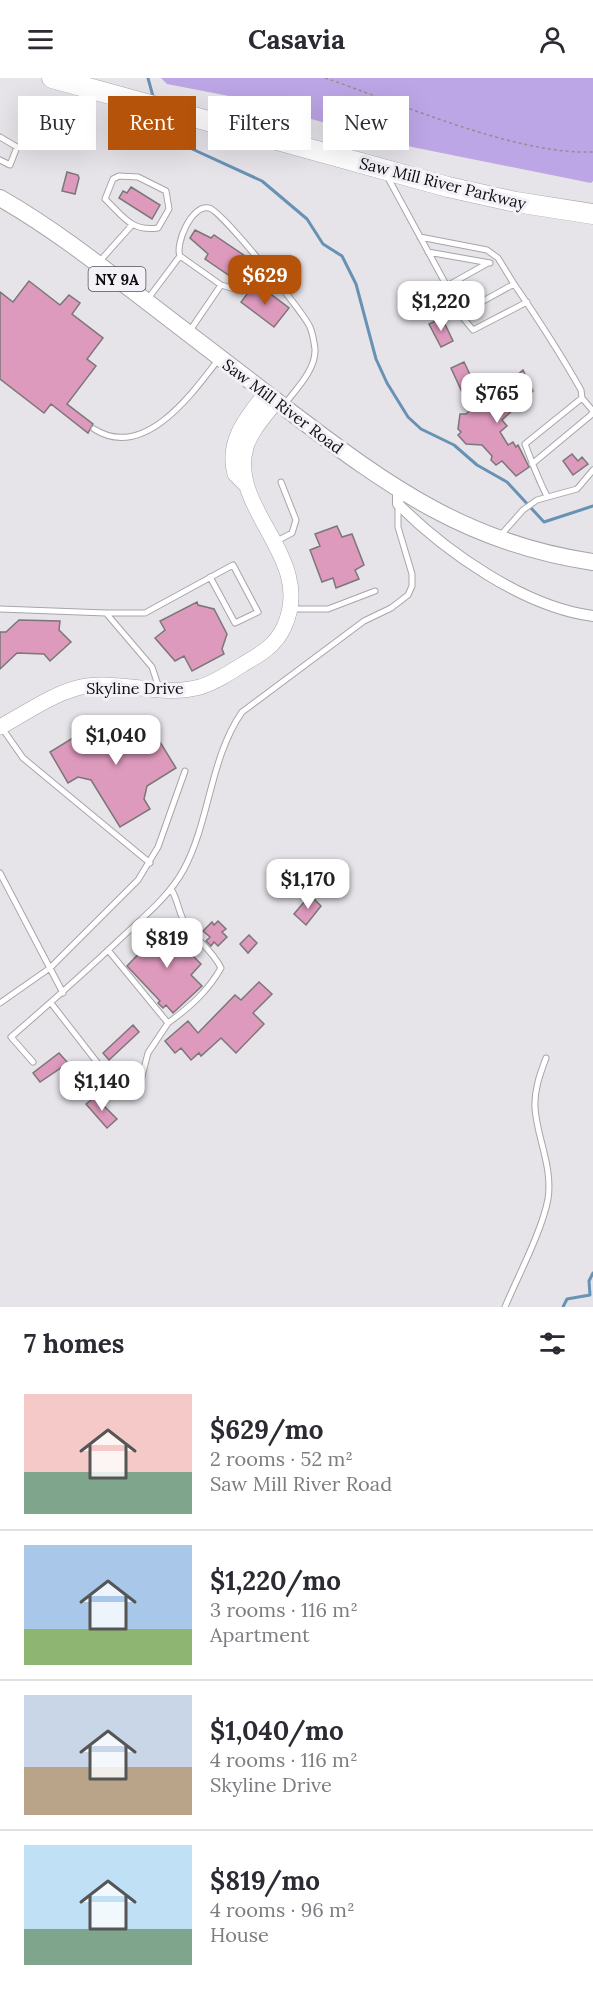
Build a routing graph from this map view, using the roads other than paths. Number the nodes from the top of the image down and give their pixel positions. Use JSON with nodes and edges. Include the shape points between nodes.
{"nodes":[{"id":1,"x":52,"y":78,"type":"edge"},
{"id":2,"x":97,"y":78,"type":"edge"},
{"id":3,"x":135,"y":96,"type":"edge"},
{"id":4,"x":144,"y":96,"type":"edge"},
{"id":5,"x":196,"y":111,"type":"edge"},
{"id":6,"x":196,"y":113,"type":"edge"},
{"id":7,"x":0,"y":137,"type":"edge"},
{"id":8,"x":0,"y":160,"type":"edge"},
{"id":9,"x":383,"y":170,"type":"junction"},
{"id":10,"x":0,"y":198,"type":"edge"},
{"id":11,"x":593,"y":202,"type":"edge"},
{"id":12,"x":593,"y":214,"type":"edge"},
{"id":13,"x":132,"y":225,"type":"junction"},
{"id":14,"x":420,"y":237,"type":"junction"},
{"id":15,"x":428,"y":252,"type":"junction"},
{"id":16,"x":180,"y":256,"type":"junction"},
{"id":17,"x":498,"y":258,"type":"junction"},
{"id":18,"x":490,"y":263,"type":"junction"},
{"id":19,"x":97,"y":264,"type":"junction"},
{"id":20,"x":274,"y":279,"type":"junction"},
{"id":21,"x":514,"y":284,"type":"junction"},
{"id":22,"x":221,"y":285,"type":"junction"},
{"id":23,"x":447,"y":286,"type":"junction"},
{"id":24,"x":146,"y":301,"type":"junction"},
{"id":25,"x":527,"y":302,"type":"junction"},
{"id":26,"x":466,"y":310,"type":"junction"},
{"id":27,"x":188,"y":333,"type":"junction"},
{"id":28,"x":220,"y":358,"type":"junction"},
{"id":29,"x":582,"y":398,"type":"junction"},
{"id":30,"x":275,"y":400,"type":"junction"},
{"id":31,"x":94,"y":429,"type":"dead end"},
{"id":32,"x":532,"y":464,"type":"junction"},
{"id":33,"x":593,"y":470,"type":"edge"},
{"id":34,"x":281,"y":482,"type":"dead end"},
{"id":35,"x":547,"y":496,"type":"junction"},
{"id":36,"x":398,"y":497,"type":"junction"},
{"id":37,"x":497,"y":539,"type":"junction"},
{"id":38,"x":275,"y":543,"type":"junction"},
{"id":39,"x":593,"y":562,"type":"edge"},
{"id":40,"x":210,"y":577,"type":"junction"},
{"id":41,"x":375,"y":591,"type":"dead end"},
{"id":42,"x":0,"y":609,"type":"edge"},
{"id":43,"x":291,"y":609,"type":"junction"},
{"id":44,"x":106,"y":613,"type":"junction"},
{"id":45,"x":593,"y":616,"type":"edge"},
{"id":46,"x":159,"y":688,"type":"junction"},
{"id":47,"x":0,"y":727,"type":"edge"},
{"id":48,"x":185,"y":771,"type":"dead end"},
{"id":49,"x":150,"y":863,"type":"junction"},
{"id":50,"x":0,"y":873,"type":"edge"},
{"id":51,"x":2,"y":880,"type":"edge"},
{"id":52,"x":171,"y":889,"type":"junction"},
{"id":53,"x":108,"y":950,"type":"junction"},
{"id":54,"x":50,"y":968,"type":"junction"},
{"id":55,"x":63,"y":993,"type":"junction"},
{"id":56,"x":0,"y":1003,"type":"edge"},
{"id":57,"x":51,"y":1003,"type":"junction"},
{"id":58,"x":168,"y":1023,"type":"junction"},
{"id":59,"x":546,"y":1058,"type":"dead end"},
{"id":60,"x":33,"y":1062,"type":"dead end"},
{"id":61,"x":505,"y":1307,"type":"edge"}],
"edges":[{"from":1,"to":3,"type":"highway","name":"Saw Mill River Parkway"},
{"from":2,"to":4,"type":"highway","name":"Saw Mill River Parkway"},
{"from":5,"to":11,"type":"highway","name":"Saw Mill River Parkway","via":[[514,190]]},
{"from":6,"to":9,"type":"highway","name":"Saw Mill River Parkway"},
{"from":7,"to":8,"type":"lane","via":[[17,147],[10,165]]},
{"from":9,"to":12,"type":"highway","name":"Saw Mill River Parkway","via":[[516,202]]},
{"from":9,"to":14,"type":"lane"},
{"from":10,"to":19,"type":"main road","name":"Saw Mill River Road","number":"NY 9A"},
{"from":13,"to":13,"type":"lane","via":[[144,230],[158,228],[169,209],[169,200],[166,191],[154,184],[138,177],[120,176],[113,179],[105,199]]},
{"from":13,"to":19,"type":"lane"},
{"from":14,"to":15,"type":"lane"},
{"from":14,"to":17,"type":"lane","via":[[487,250]]},
{"from":15,"to":18,"type":"lane"},
{"from":15,"to":23,"type":"lane"},
{"from":16,"to":20,"type":"lane","via":[[178,246],[194,211],[207,207],[227,223]]},
{"from":16,"to":22,"type":"lane"},
{"from":16,"to":24,"type":"lane"},
{"from":17,"to":18,"type":"lane"},
{"from":17,"to":21,"type":"lane"},
{"from":18,"to":23,"type":"lane"},
{"from":19,"to":24,"type":"main road","name":"Saw Mill River Road","number":"NY 9A"},
{"from":20,"to":22,"type":"lane","via":[[242,291]]},
{"from":20,"to":30,"type":"lane","via":[[310,326],[315,352],[307,374]]},
{"from":21,"to":25,"type":"lane"},
{"from":21,"to":26,"type":"lane"},
{"from":22,"to":27,"type":"lane"},
{"from":23,"to":26,"type":"lane","via":[[456,303]]},
{"from":24,"to":27,"type":"main road","name":"Saw Mill River Road","number":"NY 9A"},
{"from":25,"to":26,"type":"lane","via":[[472,330],[464,320]]},
{"from":25,"to":29,"type":"lane","via":[[549,333]]},
{"from":27,"to":28,"type":"main road","name":"Saw Mill River Road","number":"NY 9A"},
{"from":28,"to":30,"type":"main road","name":"Saw Mill River Road","number":"NY 9A"},
{"from":28,"to":31,"type":"lane","via":[[186,402],[159,423],[143,432],[120,437]]},
{"from":29,"to":32,"type":"lane","via":[[525,444]]},
{"from":29,"to":32,"type":"lane","via":[[591,415]]},
{"from":30,"to":36,"type":"main road","name":"Saw Mill River Road","number":"NY 9A"},
{"from":30,"to":38,"type":"street","name":"Skyline Drive","via":[[247,444],[245,461],[246,485]]},
{"from":32,"to":35,"type":"lane"},
{"from":33,"to":35,"type":"lane","via":[[577,489]]},
{"from":34,"to":38,"type":"lane","via":[[296,519],[292,533]]},
{"from":35,"to":37,"type":"lane","via":[[523,510]]},
{"from":36,"to":37,"type":"main road","name":"Saw Mill River Road","number":"NY 9A"},
{"from":36,"to":45,"type":"street","via":[[444,543],[487,574],[545,604]]},
{"from":36,"to":52,"type":"lane","via":[[398,527],[412,574],[408,595],[364,621],[242,712],[230,732],[196,840]]},
{"from":37,"to":39,"type":"main road","name":"Saw Mill River Road","number":"NY 9A"},
{"from":38,"to":43,"type":"street","name":"Skyline Drive","via":[[291,583]]},
{"from":40,"to":40,"type":"lane","via":[[233,565],[258,612],[235,624]]},
{"from":40,"to":44,"type":"lane","via":[[145,613]]},
{"from":41,"to":43,"type":"lane","via":[[328,609]]},
{"from":42,"to":44,"type":"lane"},
{"from":43,"to":46,"type":"street","name":"Skyline Drive","via":[[277,639],[251,660],[200,687]]},
{"from":44,"to":46,"type":"lane","via":[[152,667]]},
{"from":46,"to":47,"type":"street","name":"Skyline Drive","via":[[76,688]]},
{"from":47,"to":49,"type":"lane","via":[[23,758]]},
{"from":48,"to":49,"type":"lane"},
{"from":49,"to":54,"type":"lane","via":[[138,880]]},
{"from":50,"to":51,"type":"lane"},
{"from":51,"to":54,"type":"lane"},
{"from":52,"to":53,"type":"lane"},
{"from":52,"to":58,"type":"lane","via":[[188,929],[214,954],[221,968],[212,984]]},
{"from":53,"to":55,"type":"lane"},
{"from":53,"to":58,"type":"lane"},
{"from":54,"to":55,"type":"lane"},
{"from":54,"to":56,"type":"lane"},
{"from":55,"to":57,"type":"lane"},
{"from":57,"to":58,"type":"lane","via":[[125,1096],[138,1092],[148,1053]]},
{"from":57,"to":60,"type":"lane","via":[[11,1037]]},
{"from":59,"to":61,"type":"lane","via":[[537,1083],[535,1105],[544,1145],[548,1198]]}]}
